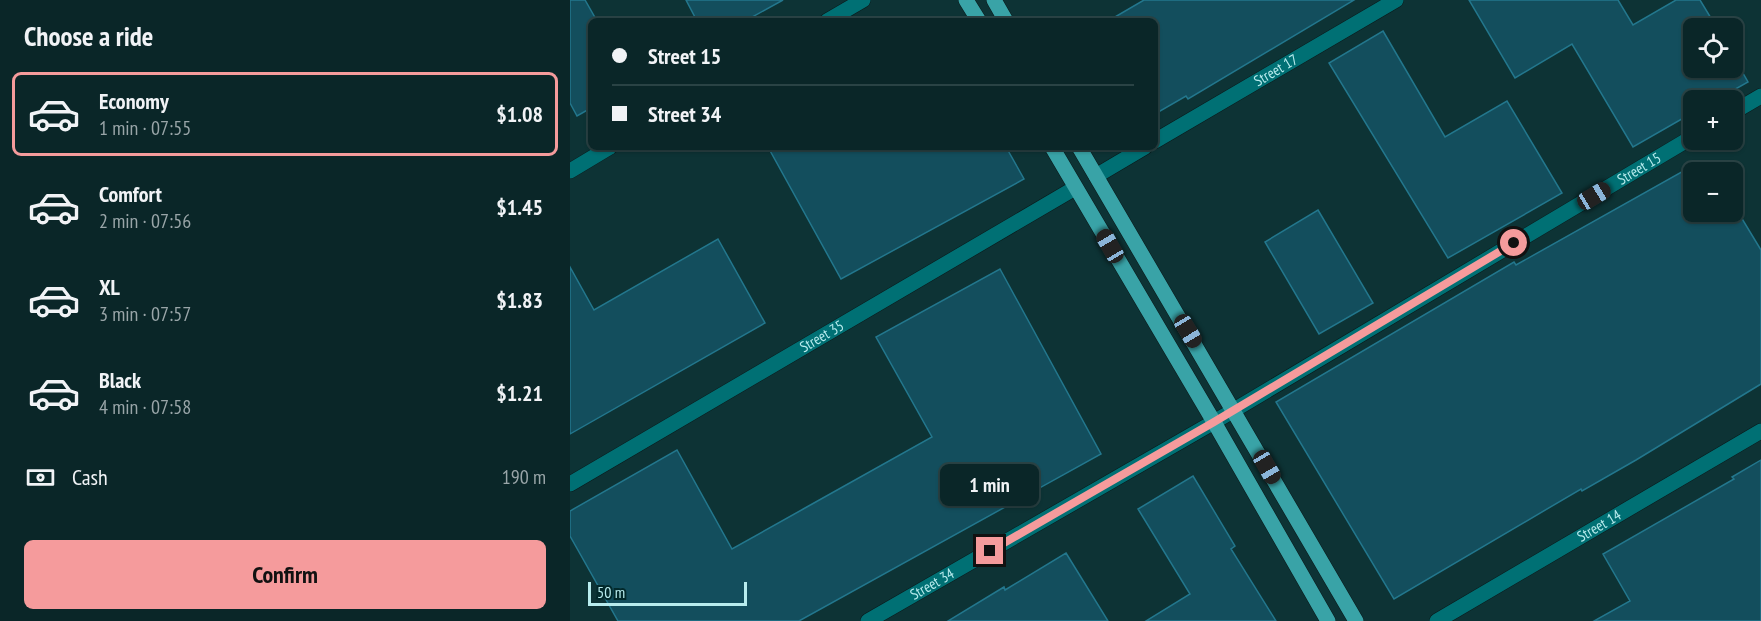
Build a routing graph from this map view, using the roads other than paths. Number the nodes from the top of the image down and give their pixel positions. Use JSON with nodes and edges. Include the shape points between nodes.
{"nodes":[{"id":1,"x":863,"y":0,"type":"edge"},
{"id":2,"x":966,"y":0,"type":"edge"},
{"id":3,"x":994,"y":0,"type":"edge"},
{"id":4,"x":1396,"y":0,"type":"edge"},
{"id":5,"x":832,"y":18,"type":"edge"},
{"id":6,"x":976,"y":18,"type":"edge"},
{"id":7,"x":1004,"y":18,"type":"edge"},
{"id":8,"x":1761,"y":96,"type":"edge"},
{"id":9,"x":1743,"y":107,"type":"edge"},
{"id":10,"x":1158,"y":139,"type":"edge"},
{"id":11,"x":1683,"y":143,"type":"edge"},
{"id":12,"x":605,"y":150,"type":"edge"},
{"id":13,"x":1054,"y":150,"type":"edge"},
{"id":14,"x":1081,"y":150,"type":"edge"},
{"id":15,"x":1140,"y":150,"type":"edge"},
{"id":16,"x":570,"y":171,"type":"edge"},
{"id":17,"x":1096,"y":176,"type":"junction"},
{"id":18,"x":1075,"y":188,"type":"junction"},
{"id":19,"x":1234,"y":409,"type":"junction"},
{"id":20,"x":1214,"y":422,"type":"junction"},
{"id":21,"x":1761,"y":431,"type":"edge"},
{"id":22,"x":570,"y":484,"type":"edge"},
{"id":23,"x":868,"y":621,"type":"edge"},
{"id":24,"x":1328,"y":621,"type":"edge"},
{"id":25,"x":1356,"y":621,"type":"edge"},
{"id":26,"x":1437,"y":621,"type":"edge"}],
"edges":[{"from":1,"to":5,"type":"street"},
{"from":2,"to":6,"type":"main road"},
{"from":3,"to":7,"type":"main road"},
{"from":4,"to":10,"type":"street","name":"Street 17"},
{"from":8,"to":9,"type":"street"},
{"from":11,"to":19,"type":"street","name":"Street 15"},
{"from":12,"to":16,"type":"street"},
{"from":13,"to":18,"type":"main road"},
{"from":14,"to":17,"type":"main road"},
{"from":15,"to":17,"type":"street"},
{"from":17,"to":19,"type":"main road"},
{"from":18,"to":20,"type":"main road"},
{"from":18,"to":22,"type":"street","name":"Street 35"},
{"from":19,"to":20,"type":"street","name":"Street 15"},
{"from":19,"to":25,"type":"main road"},
{"from":20,"to":23,"type":"street","name":"Street 34"},
{"from":20,"to":24,"type":"main road"},
{"from":21,"to":26,"type":"street","name":"Street 14"}]}
